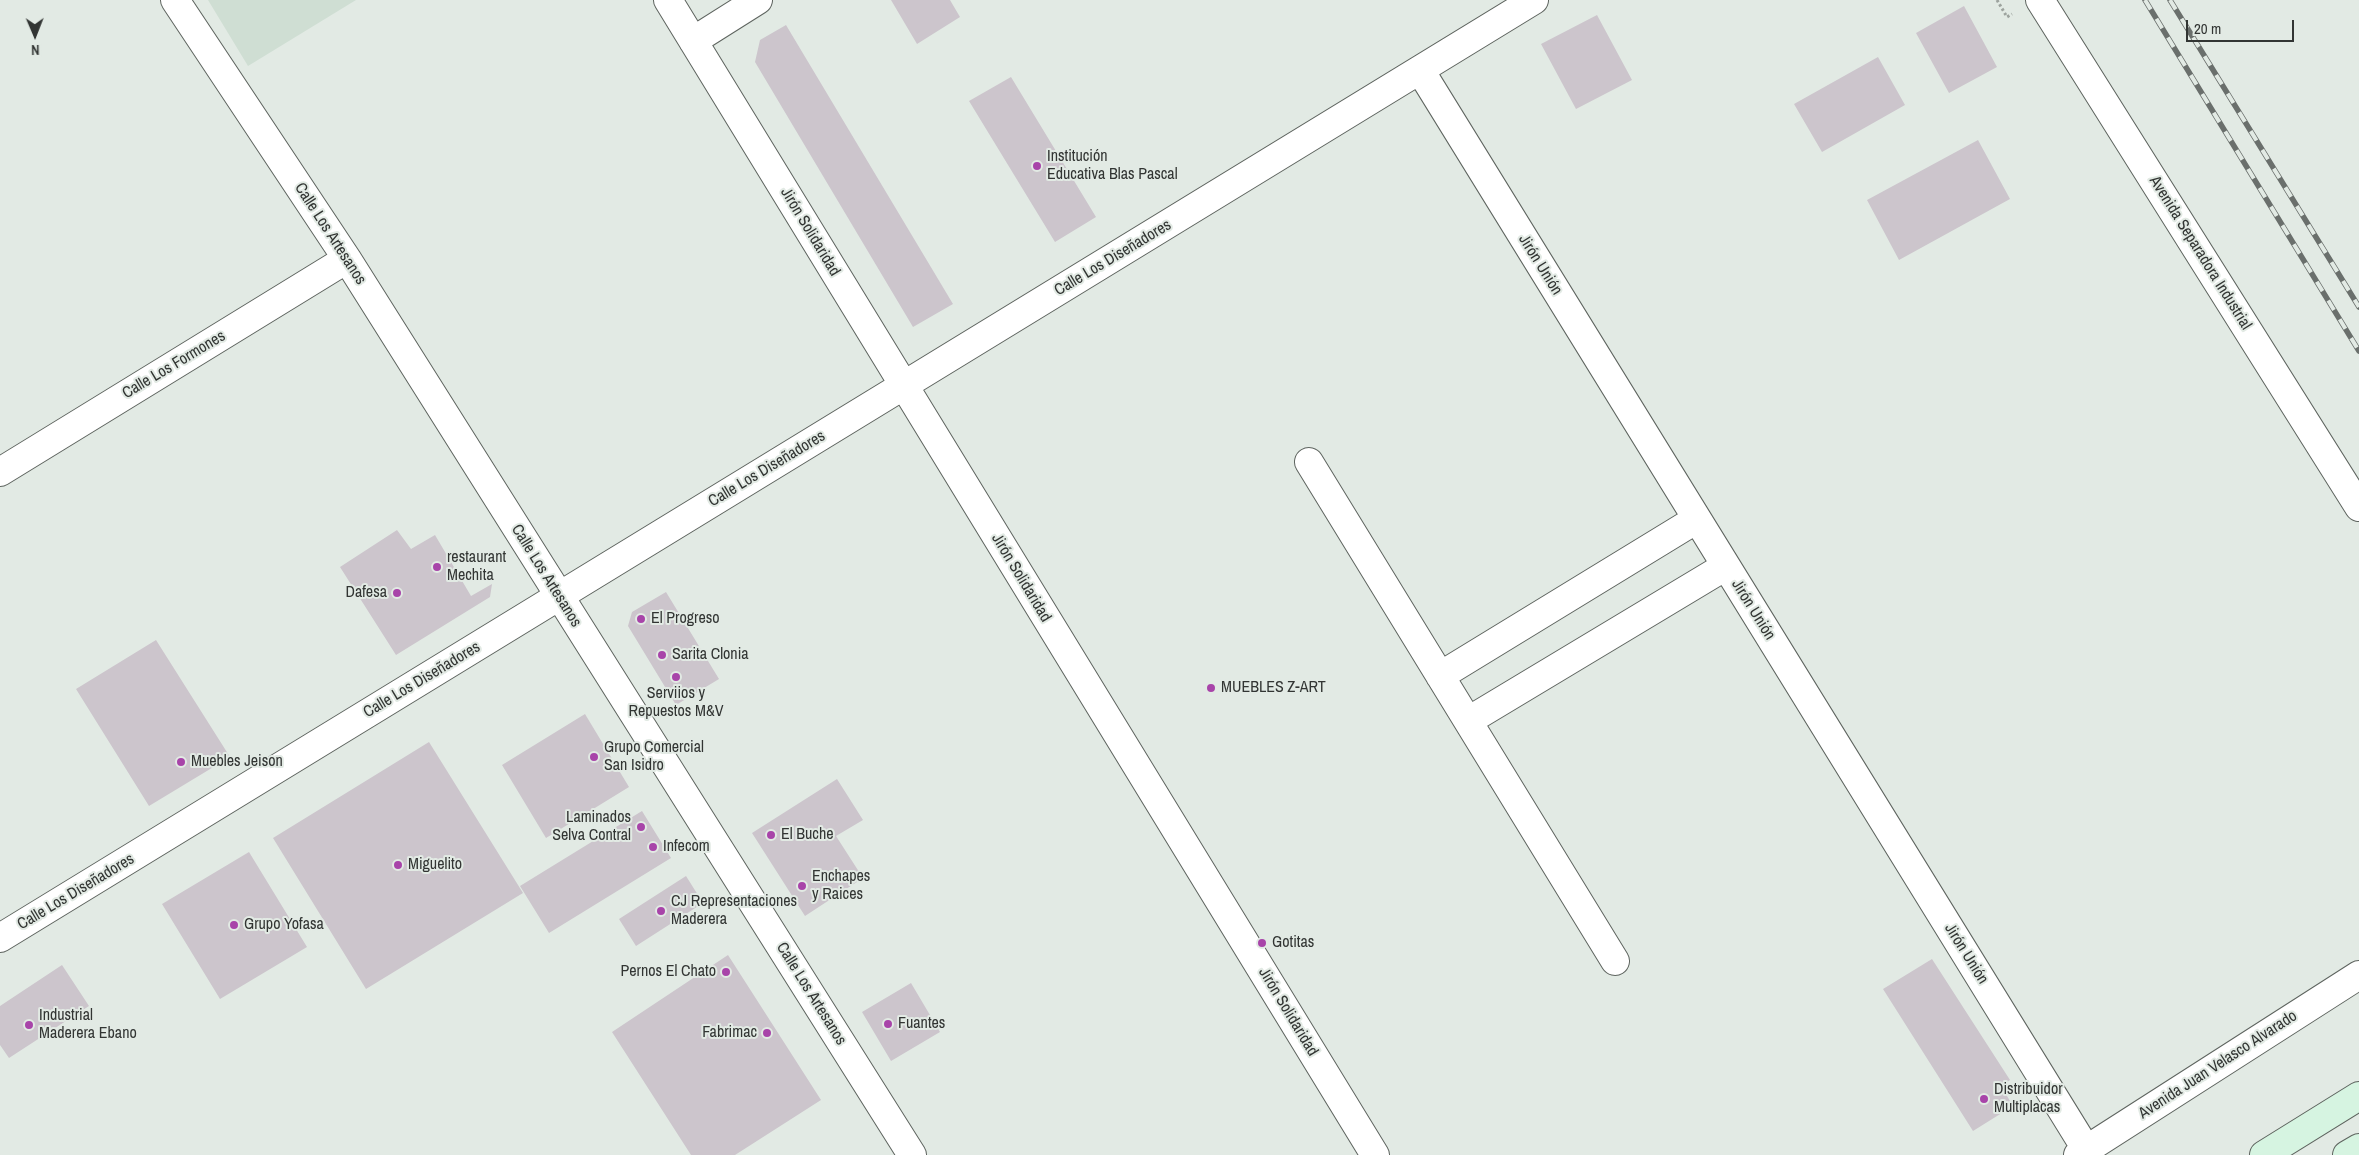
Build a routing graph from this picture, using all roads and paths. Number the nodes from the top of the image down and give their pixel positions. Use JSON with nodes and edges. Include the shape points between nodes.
{"nodes":[{"id":1,"x":175,"y":0,"type":"edge"},
{"id":2,"x":668,"y":0,"type":"edge"},
{"id":3,"x":758,"y":0,"type":"edge"},
{"id":4,"x":1534,"y":0,"type":"edge"},
{"id":5,"x":1996,"y":0,"type":"edge"},
{"id":6,"x":2040,"y":0,"type":"edge"},
{"id":7,"x":2007,"y":18,"type":"dead end"},
{"id":8,"x":693,"y":41,"type":"junction"},
{"id":9,"x":1420,"y":70,"type":"junction"},
{"id":10,"x":347,"y":259,"type":"junction"},
{"id":11,"x":904,"y":386,"type":"junction"},
{"id":12,"x":1310,"y":462,"type":"dead end"},
{"id":13,"x":0,"y":472,"type":"edge"},
{"id":14,"x":2359,"y":507,"type":"edge"},
{"id":15,"x":1697,"y":519,"type":"junction"},
{"id":16,"x":1726,"y":566,"type":"junction"},
{"id":17,"x":559,"y":596,"type":"junction"},
{"id":18,"x":1440,"y":676,"type":"junction"},
{"id":19,"x":1468,"y":721,"type":"junction"},
{"id":20,"x":0,"y":938,"type":"edge"},
{"id":21,"x":1615,"y":961,"type":"dead end"},
{"id":22,"x":2359,"y":975,"type":"edge"},
{"id":23,"x":2359,"y":1096,"type":"edge"},
{"id":24,"x":2359,"y":1148,"type":"edge"},
{"id":25,"x":2082,"y":1152,"type":"edge"},
{"id":26,"x":912,"y":1155,"type":"edge"},
{"id":27,"x":1375,"y":1155,"type":"edge"},
{"id":28,"x":2264,"y":1155,"type":"edge"},
{"id":29,"x":2348,"y":1155,"type":"edge"}],
"edges":[{"from":1,"to":10,"type":"street","name":"Calle Los Artesanos"},
{"from":2,"to":8,"type":"street","name":"Jirón Solidaridad"},
{"from":3,"to":8,"type":"street"},
{"from":4,"to":9,"type":"street","name":"Calle Los Diseñadores"},
{"from":5,"to":7,"type":"path"},
{"from":6,"to":14,"type":"street","name":"Avenida Separadora Industrial"},
{"from":8,"to":11,"type":"street","name":"Jirón Solidaridad"},
{"from":9,"to":11,"type":"street","name":"Calle Los Diseñadores"},
{"from":9,"to":15,"type":"street","name":"Jirón Unión"},
{"from":10,"to":13,"type":"street","name":"Calle Los Formones"},
{"from":10,"to":17,"type":"street","name":"Calle Los Artesanos"},
{"from":11,"to":17,"type":"street","name":"Calle Los Diseñadores"},
{"from":11,"to":27,"type":"street","name":"Jirón Solidaridad"},
{"from":12,"to":18,"type":"street"},
{"from":15,"to":16,"type":"street","name":"Jirón Unión"},
{"from":15,"to":18,"type":"street"},
{"from":16,"to":19,"type":"street"},
{"from":16,"to":25,"type":"street","name":"Jirón Unión"},
{"from":17,"to":20,"type":"street","name":"Calle Los Diseñadores"},
{"from":17,"to":26,"type":"street","name":"Calle Los Artesanos"},
{"from":18,"to":19,"type":"street"},
{"from":19,"to":21,"type":"street"},
{"from":22,"to":25,"type":"street","name":"Avenida Juan Velasco Alvarado"},
{"from":23,"to":28,"type":"main road"},
{"from":24,"to":29,"type":"main road"}]}
